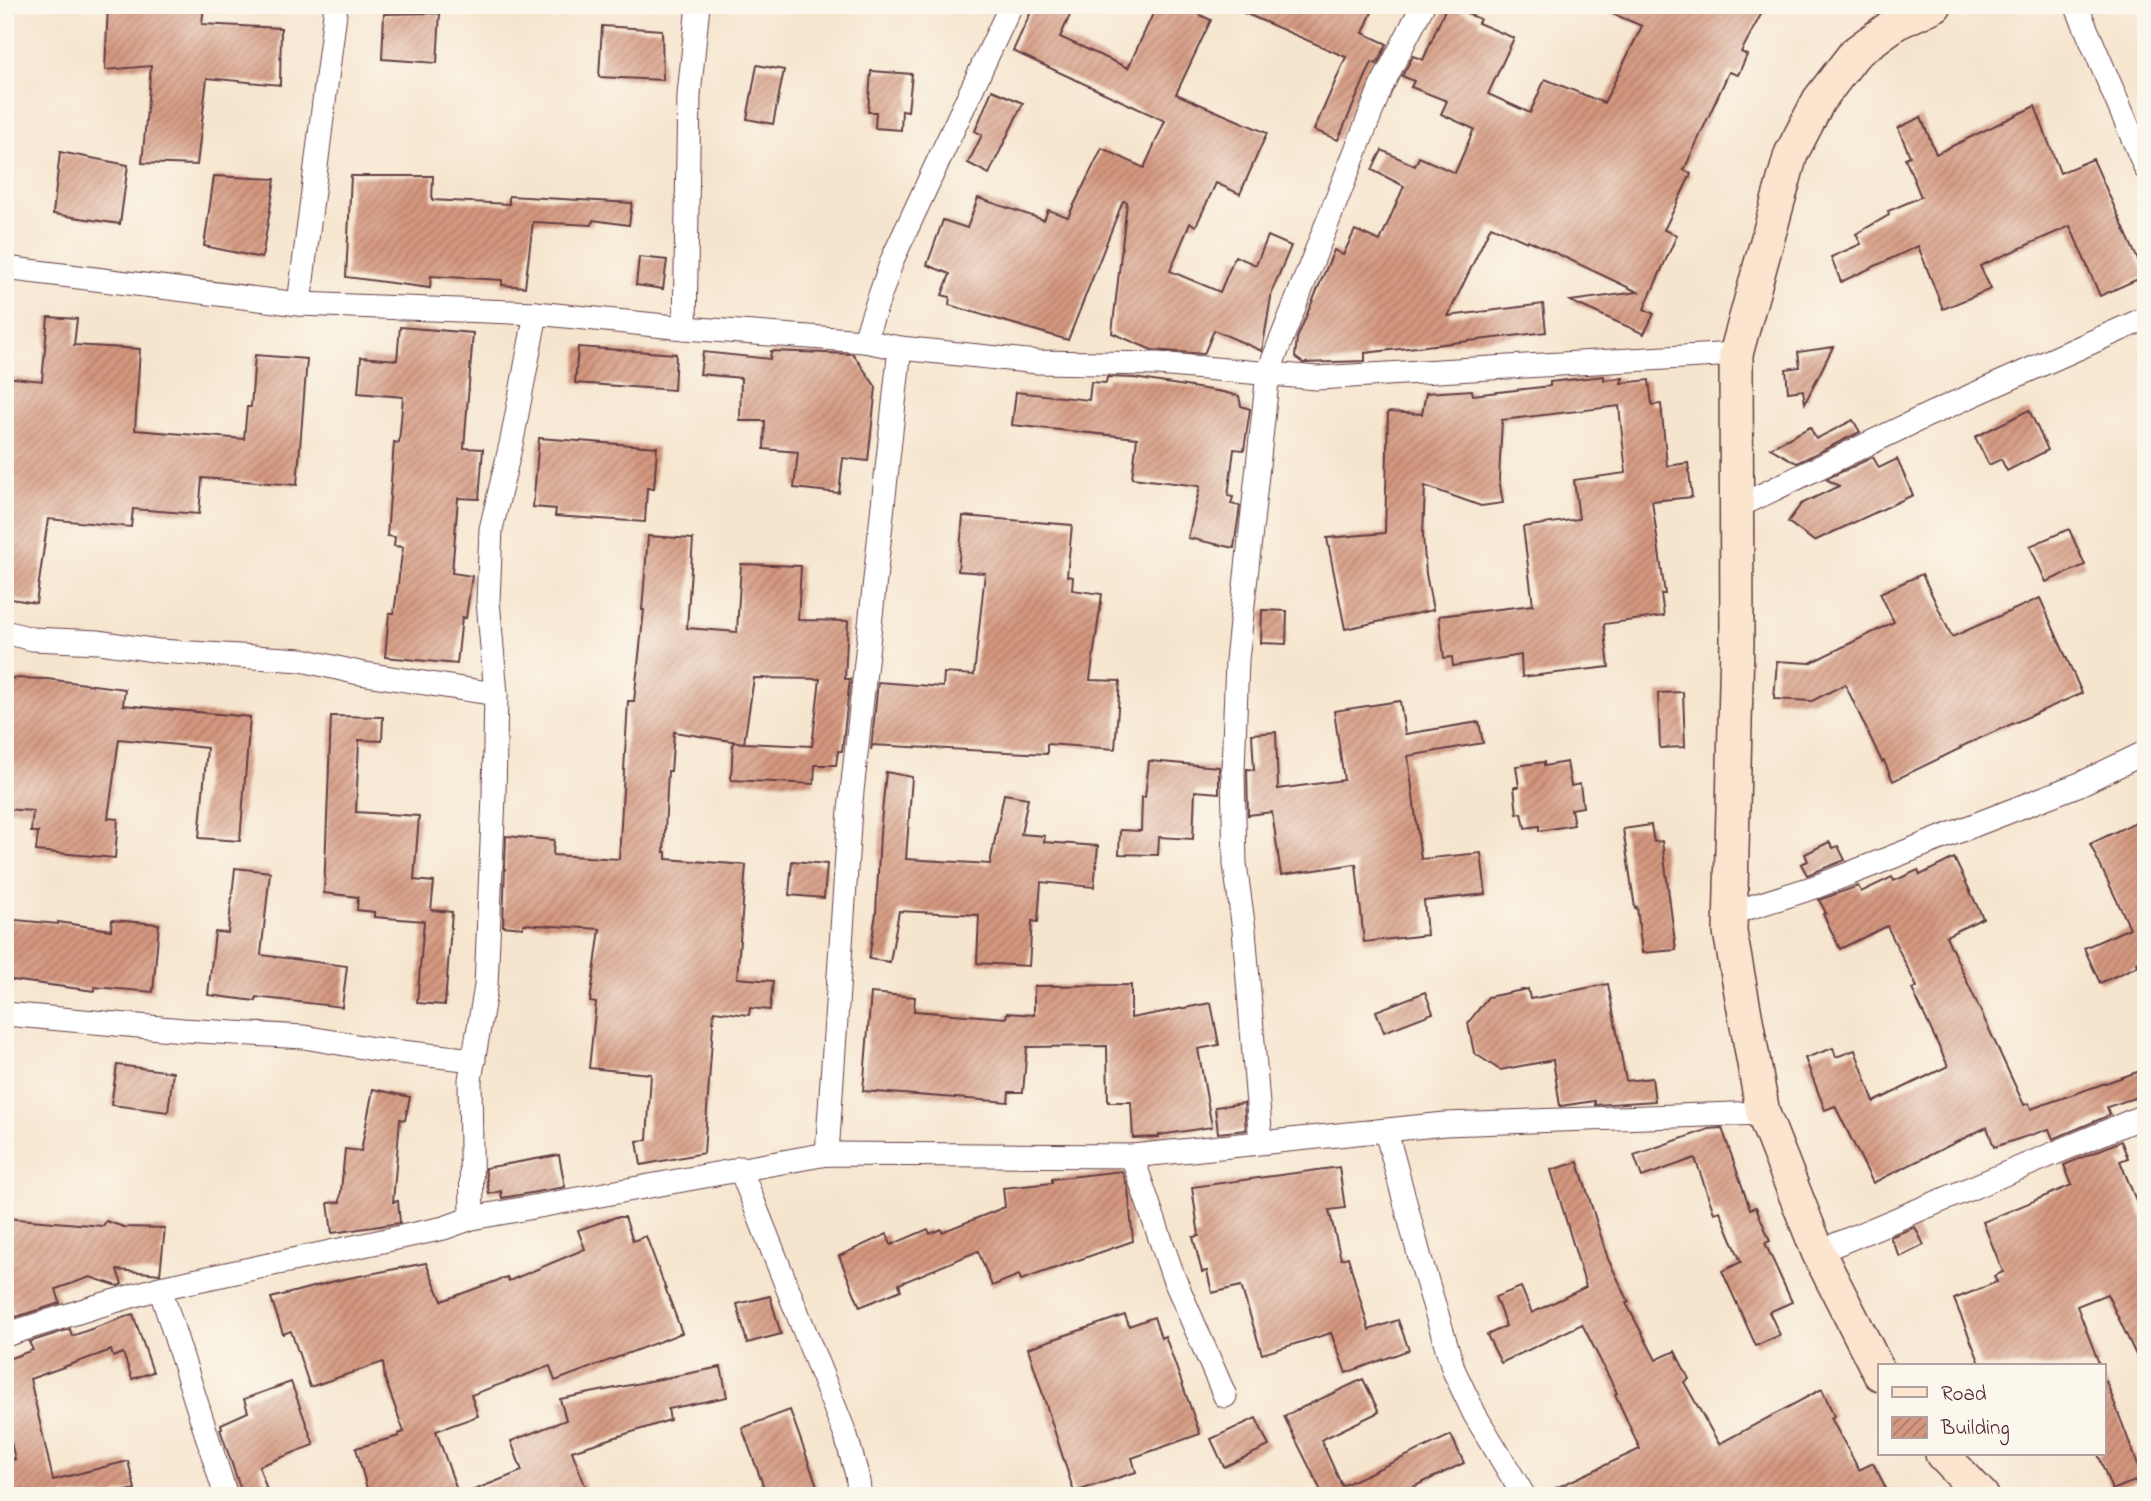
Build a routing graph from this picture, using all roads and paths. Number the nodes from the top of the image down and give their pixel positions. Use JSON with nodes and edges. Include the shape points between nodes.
{"nodes":[{"id":1,"x":336,"y":5,"type":"edge"},
{"id":2,"x":698,"y":5,"type":"edge"},
{"id":3,"x":1011,"y":5,"type":"edge"},
{"id":4,"x":1423,"y":5,"type":"edge"},
{"id":5,"x":1935,"y":5,"type":"edge"},
{"id":6,"x":2076,"y":5,"type":"edge"},
{"id":7,"x":2146,"y":169,"type":"edge"},
{"id":8,"x":5,"y":268,"type":"edge"},
{"id":9,"x":299,"y":304,"type":"junction"},
{"id":10,"x":536,"y":313,"type":"junction"},
{"id":11,"x":2146,"y":318,"type":"edge"},
{"id":12,"x":685,"y":328,"type":"junction"},
{"id":13,"x":864,"y":341,"type":"junction"},
{"id":14,"x":900,"y":348,"type":"junction"},
{"id":15,"x":1736,"y":354,"type":"junction"},
{"id":16,"x":1268,"y":373,"type":"junction"},
{"id":17,"x":1737,"y":507,"type":"junction"},
{"id":18,"x":5,"y":632,"type":"edge"},
{"id":19,"x":496,"y":694,"type":"junction"},
{"id":20,"x":2146,"y":752,"type":"edge"},
{"id":21,"x":1731,"y":913,"type":"junction"},
{"id":22,"x":5,"y":1014,"type":"edge"},
{"id":23,"x":474,"y":1060,"type":"junction"},
{"id":24,"x":1763,"y":1113,"type":"junction"},
{"id":25,"x":2146,"y":1115,"type":"edge"},
{"id":26,"x":1386,"y":1131,"type":"junction"},
{"id":27,"x":1261,"y":1142,"type":"junction"},
{"id":28,"x":827,"y":1154,"type":"junction"},
{"id":29,"x":1132,"y":1156,"type":"junction"},
{"id":30,"x":740,"y":1168,"type":"junction"},
{"id":31,"x":472,"y":1217,"type":"junction"},
{"id":32,"x":1818,"y":1252,"type":"junction"},
{"id":33,"x":160,"y":1288,"type":"junction"},
{"id":34,"x":5,"y":1335,"type":"edge"},
{"id":35,"x":1878,"y":1370,"type":"edge"},
{"id":36,"x":1225,"y":1396,"type":"dead end"},
{"id":37,"x":1944,"y":1456,"type":"edge"},
{"id":38,"x":226,"y":1496,"type":"edge"},
{"id":39,"x":860,"y":1496,"type":"edge"},
{"id":40,"x":1524,"y":1496,"type":"edge"},
{"id":41,"x":1982,"y":1496,"type":"edge"}],
"edges":[{"from":1,"to":9,"type":"street"},
{"from":2,"to":12,"type":"street","via":[[689,94]]},
{"from":3,"to":13,"type":"street","via":[[893,258]]},
{"from":4,"to":16,"type":"street","via":[[1381,87]]},
{"from":5,"to":15,"type":"main road","via":[[1896,23],[1855,53],[1819,100],[1791,154]]},
{"from":6,"to":7,"type":"street"},
{"from":8,"to":9,"type":"street"},
{"from":9,"to":10,"type":"street"},
{"from":10,"to":12,"type":"street"},
{"from":10,"to":19,"type":"street","via":[[491,529],[488,601]]},
{"from":11,"to":17,"type":"street"},
{"from":12,"to":13,"type":"street"},
{"from":13,"to":14,"type":"street"},
{"from":14,"to":16,"type":"street","via":[[1037,362],[1158,364]]},
{"from":14,"to":28,"type":"street","via":[[850,810]]},
{"from":15,"to":16,"type":"street","via":[[1317,378]]},
{"from":15,"to":17,"type":"main road"},
{"from":16,"to":27,"type":"street","via":[[1237,660],[1233,771],[1235,864]]},
{"from":17,"to":21,"type":"main road"},
{"from":18,"to":19,"type":"street","via":[[32,639],[159,651],[302,660]]},
{"from":19,"to":23,"type":"street","via":[[486,986]]},
{"from":20,"to":21,"type":"street","via":[[2080,784],[1815,887]]},
{"from":21,"to":24,"type":"main road","via":[[1730,932]]},
{"from":22,"to":23,"type":"street","via":[[304,1037]]},
{"from":23,"to":31,"type":"street","via":[[470,1080]]},
{"from":24,"to":26,"type":"street"},
{"from":24,"to":32,"type":"main road"},
{"from":25,"to":32,"type":"street"},
{"from":26,"to":27,"type":"street"},
{"from":26,"to":40,"type":"street","via":[[1454,1371]]},
{"from":27,"to":29,"type":"street"},
{"from":28,"to":29,"type":"street"},
{"from":28,"to":30,"type":"street"},
{"from":29,"to":36,"type":"street","via":[[1173,1276]]},
{"from":30,"to":31,"type":"street"},
{"from":30,"to":39,"type":"street","via":[[846,1436]]},
{"from":31,"to":33,"type":"street","via":[[444,1228]]},
{"from":32,"to":35,"type":"main road"},
{"from":33,"to":34,"type":"street"},
{"from":33,"to":38,"type":"street"},
{"from":37,"to":41,"type":"main road"}]}
